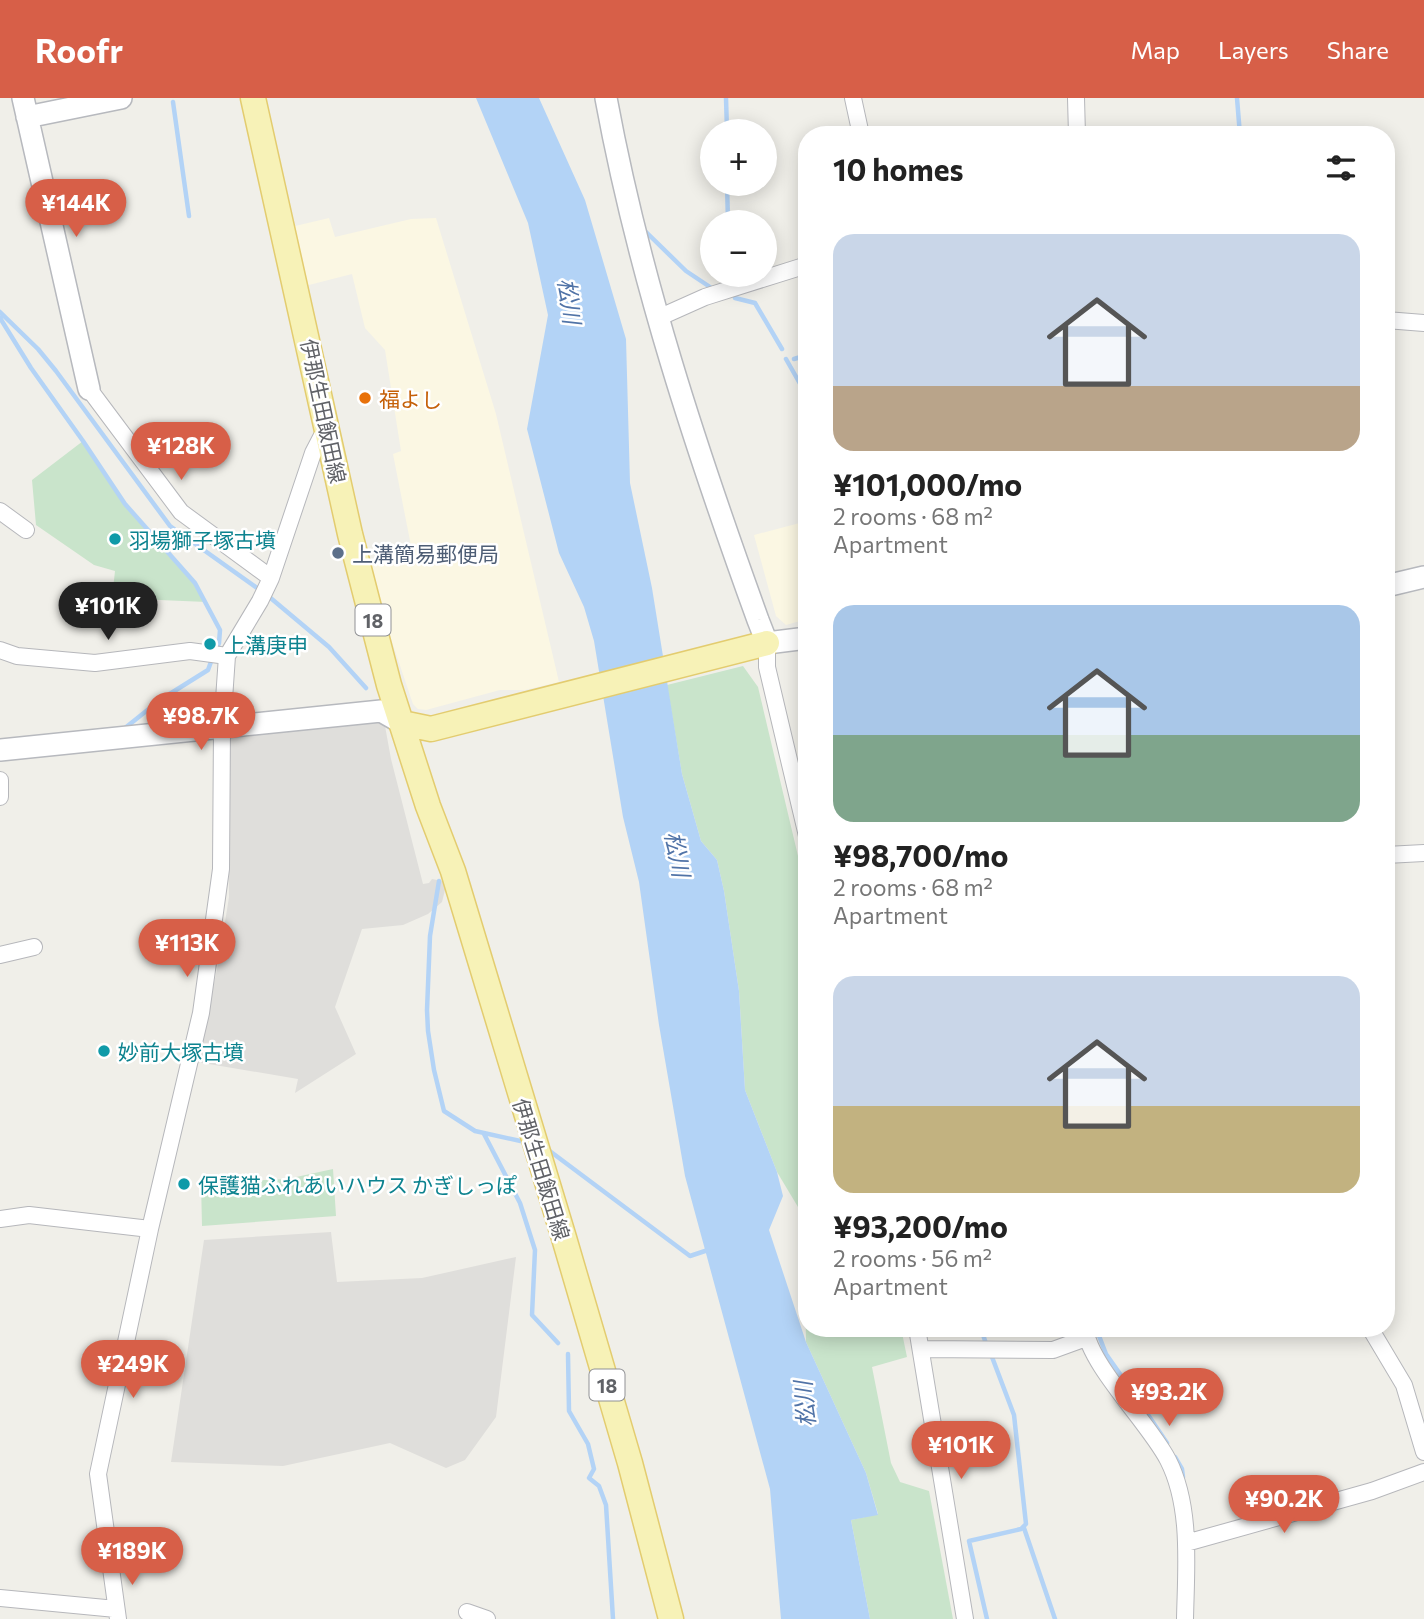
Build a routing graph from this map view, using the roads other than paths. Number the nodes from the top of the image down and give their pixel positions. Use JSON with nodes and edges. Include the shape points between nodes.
{"nodes":[{"id":1,"x":121,"y":98,"type":"edge"},
{"id":2,"x":253,"y":98,"type":"edge"},
{"id":3,"x":606,"y":98,"type":"edge"},
{"id":4,"x":853,"y":98,"type":"edge"},
{"id":5,"x":1076,"y":98,"type":"edge"},
{"id":6,"x":25,"y":108,"type":"edge"},
{"id":7,"x":859,"y":126,"type":"edge"},
{"id":8,"x":1077,"y":126,"type":"edge"},
{"id":9,"x":798,"y":268,"type":"edge"},
{"id":10,"x":658,"y":318,"type":"junction"},
{"id":11,"x":1395,"y":321,"type":"edge"},
{"id":12,"x":1424,"y":323,"type":"edge"},
{"id":13,"x":89,"y":388,"type":"joint"},
{"id":14,"x":327,"y":426,"type":"junction"},
{"id":15,"x":0,"y":511,"type":"edge"},
{"id":16,"x":26,"y":530,"type":"dead end"},
{"id":17,"x":1423,"y":574,"type":"edge"},
{"id":18,"x":269,"y":581,"type":"junction"},
{"id":19,"x":1395,"y":583,"type":"edge"},
{"id":20,"x":798,"y":639,"type":"edge"},
{"id":21,"x":767,"y":643,"type":"junction"},
{"id":22,"x":0,"y":650,"type":"edge"},
{"id":23,"x":219,"y":655,"type":"junction"},
{"id":24,"x":402,"y":723,"type":"junction"},
{"id":25,"x":222,"y":728,"type":"junction"},
{"id":26,"x":0,"y":750,"type":"edge"},
{"id":27,"x":0,"y":780,"type":"edge"},
{"id":28,"x":0,"y":797,"type":"edge"},
{"id":29,"x":798,"y":798,"type":"edge"},
{"id":30,"x":1424,"y":853,"type":"edge"},
{"id":31,"x":1395,"y":855,"type":"edge"},
{"id":32,"x":34,"y":947,"type":"dead end"},
{"id":33,"x":0,"y":955,"type":"edge"},
{"id":34,"x":0,"y":1219,"type":"edge"},
{"id":35,"x":150,"y":1229,"type":"junction"},
{"id":36,"x":919,"y":1337,"type":"edge"},
{"id":37,"x":1078,"y":1337,"type":"edge"},
{"id":38,"x":1088,"y":1337,"type":"edge"},
{"id":39,"x":1375,"y":1337,"type":"edge"},
{"id":40,"x":921,"y":1349,"type":"junction"},
{"id":41,"x":1424,"y":1452,"type":"edge"},
{"id":42,"x":1424,"y":1472,"type":"edge"},
{"id":43,"x":1186,"y":1543,"type":"junction"},
{"id":44,"x":0,"y":1598,"type":"edge"},
{"id":45,"x":467,"y":1612,"type":"dead end"},
{"id":46,"x":117,"y":1614,"type":"edge"},
{"id":47,"x":487,"y":1619,"type":"edge"},
{"id":48,"x":671,"y":1619,"type":"edge"},
{"id":49,"x":965,"y":1619,"type":"edge"},
{"id":50,"x":1185,"y":1619,"type":"edge"}],
"edges":[{"from":1,"to":6,"type":"street"},
{"from":2,"to":14,"type":"main road","name":"伊那生田飯田線","number":"18"},
{"from":3,"to":10,"type":"street","via":[[622,183]]},
{"from":4,"to":7,"type":"street"},
{"from":5,"to":8,"type":"street"},
{"from":6,"to":13,"type":"street"},
{"from":9,"to":10,"type":"street","via":[[705,297]]},
{"from":10,"to":21,"type":"street","via":[[697,446]]},
{"from":11,"to":12,"type":"street"},
{"from":13,"to":18,"type":"street","via":[[181,512]]},
{"from":14,"to":18,"type":"street","via":[[313,453]]},
{"from":14,"to":24,"type":"main road","name":"伊那生田飯田線","number":"18","via":[[350,534]]},
{"from":15,"to":16,"type":"street"},
{"from":17,"to":19,"type":"street"},
{"from":18,"to":23,"type":"street","via":[[260,601]]},
{"from":20,"to":21,"type":"street"},
{"from":21,"to":24,"type":"main road","via":[[431,729]]},
{"from":21,"to":29,"type":"street","via":[[767,667]]},
{"from":22,"to":23,"type":"street","via":[[17,656],[95,663],[190,651]]},
{"from":23,"to":25,"type":"street"},
{"from":24,"to":25,"type":"street","via":[[381,711]]},
{"from":24,"to":48,"type":"main road","name":"伊那生田飯田線","number":"18","via":[[453,872],[630,1463]]},
{"from":25,"to":26,"type":"street"},
{"from":25,"to":35,"type":"street","via":[[221,869],[201,1013]]},
{"from":27,"to":28,"type":"street"},
{"from":30,"to":31,"type":"street"},
{"from":32,"to":33,"type":"street"},
{"from":34,"to":35,"type":"street","via":[[29,1214]]},
{"from":35,"to":46,"type":"street","via":[[98,1474]]},
{"from":36,"to":40,"type":"street"},
{"from":37,"to":40,"type":"street","via":[[1053,1350]]},
{"from":38,"to":43,"type":"street","via":[[1101,1365],[1167,1458],[1178,1489]]},
{"from":39,"to":41,"type":"street","via":[[1404,1385]]},
{"from":40,"to":49,"type":"street"},
{"from":42,"to":43,"type":"street","via":[[1372,1492]]},
{"from":43,"to":50,"type":"street"},
{"from":44,"to":46,"type":"street"},
{"from":45,"to":47,"type":"street"}]}
